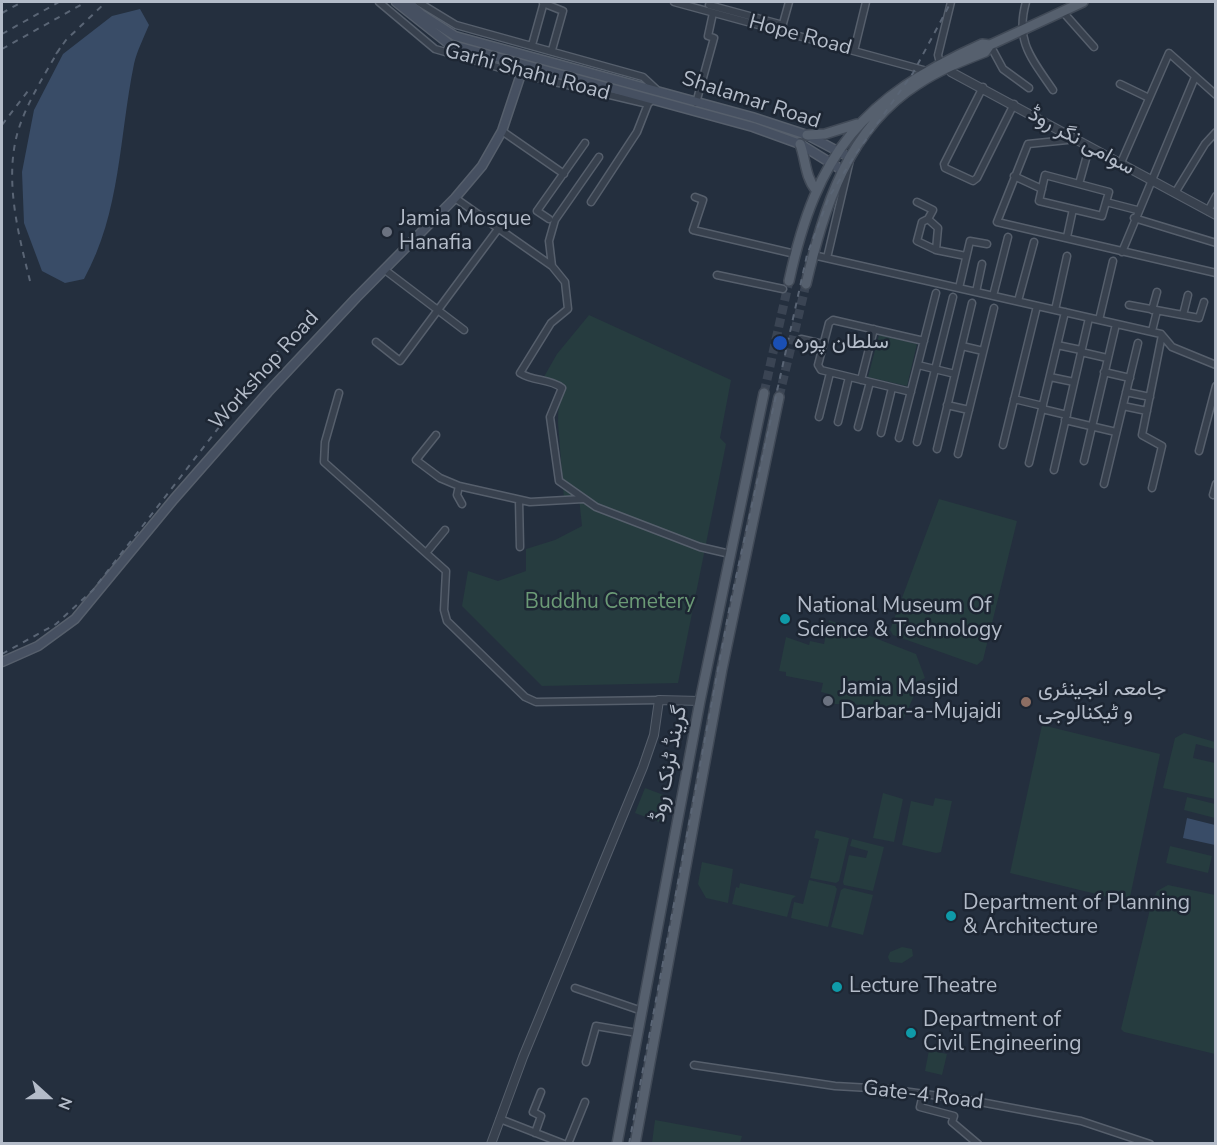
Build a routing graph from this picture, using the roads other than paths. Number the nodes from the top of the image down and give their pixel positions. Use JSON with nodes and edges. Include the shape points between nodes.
{"nodes":[{"id":1,"x":379,"y":2,"type":"edge"},
{"id":2,"x":396,"y":2,"type":"edge"},
{"id":3,"x":408,"y":2,"type":"edge"},
{"id":4,"x":418,"y":2,"type":"edge"},
{"id":5,"x":543,"y":2,"type":"edge"},
{"id":6,"x":674,"y":2,"type":"edge"},
{"id":7,"x":789,"y":2,"type":"edge"},
{"id":8,"x":866,"y":2,"type":"edge"},
{"id":9,"x":951,"y":2,"type":"edge"},
{"id":10,"x":1026,"y":2,"type":"edge"},
{"id":11,"x":1083,"y":2,"type":"edge"},
{"id":12,"x":709,"y":5,"type":"dead end"},
{"id":13,"x":1063,"y":12,"type":"junction"},
{"id":14,"x":713,"y":13,"type":"junction"},
{"id":15,"x":782,"y":28,"type":"junction"},
{"id":16,"x":1021,"y":32,"type":"junction"},
{"id":17,"x":532,"y":45,"type":"junction"},
{"id":18,"x":990,"y":45,"type":"junction"},
{"id":19,"x":1094,"y":47,"type":"dead end"},
{"id":20,"x":552,"y":50,"type":"junction"},
{"id":21,"x":854,"y":51,"type":"junction"},
{"id":22,"x":944,"y":65,"type":"junction"},
{"id":23,"x":927,"y":71,"type":"junction"},
{"id":24,"x":521,"y":74,"type":"junction"},
{"id":25,"x":1195,"y":77,"type":"junction"},
{"id":26,"x":1120,"y":84,"type":"dead end"},
{"id":27,"x":983,"y":87,"type":"junction"},
{"id":28,"x":1029,"y":88,"type":"dead end"},
{"id":29,"x":657,"y":90,"type":"junction"},
{"id":30,"x":1053,"y":90,"type":"dead end"},
{"id":31,"x":1215,"y":96,"type":"edge"},
{"id":32,"x":1148,"y":97,"type":"junction"},
{"id":33,"x":650,"y":102,"type":"junction"},
{"id":34,"x":696,"y":103,"type":"junction"},
{"id":35,"x":1014,"y":104,"type":"junction"},
{"id":36,"x":858,"y":124,"type":"junction"},
{"id":37,"x":502,"y":131,"type":"junction"},
{"id":38,"x":1215,"y":132,"type":"edge"},
{"id":39,"x":807,"y":135,"type":"junction"},
{"id":40,"x":1070,"y":137,"type":"junction"},
{"id":41,"x":585,"y":143,"type":"dead end"},
{"id":42,"x":800,"y":144,"type":"junction"},
{"id":43,"x":1089,"y":148,"type":"junction"},
{"id":44,"x":837,"y":150,"type":"junction"},
{"id":45,"x":599,"y":157,"type":"dead end"},
{"id":46,"x":849,"y":157,"type":"junction"},
{"id":47,"x":830,"y":163,"type":"junction"},
{"id":48,"x":1120,"y":165,"type":"junction"},
{"id":49,"x":842,"y":170,"type":"junction"},
{"id":50,"x":564,"y":174,"type":"junction"},
{"id":51,"x":1014,"y":176,"type":"junction"},
{"id":52,"x":1151,"y":180,"type":"junction"},
{"id":53,"x":1079,"y":184,"type":"junction"},
{"id":54,"x":1042,"y":189,"type":"junction"},
{"id":55,"x":816,"y":190,"type":"junction"},
{"id":56,"x":1174,"y":193,"type":"junction"},
{"id":57,"x":1215,"y":196,"type":"edge"},
{"id":58,"x":695,"y":197,"type":"dead end"},
{"id":59,"x":456,"y":198,"type":"junction"},
{"id":60,"x":591,"y":202,"type":"dead end"},
{"id":61,"x":917,"y":202,"type":"dead end"},
{"id":62,"x":1106,"y":202,"type":"junction"},
{"id":63,"x":1073,"y":209,"type":"junction"},
{"id":64,"x":1137,"y":210,"type":"junction"},
{"id":65,"x":1212,"y":213,"type":"edge"},
{"id":66,"x":1134,"y":218,"type":"junction"},
{"id":67,"x":549,"y":219,"type":"dead end"},
{"id":68,"x":928,"y":219,"type":"junction"},
{"id":69,"x":498,"y":229,"type":"junction"},
{"id":70,"x":1008,"y":237,"type":"dead end"},
{"id":71,"x":1067,"y":237,"type":"junction"},
{"id":72,"x":1034,"y":242,"type":"dead end"},
{"id":73,"x":1215,"y":243,"type":"edge"},
{"id":74,"x":987,"y":244,"type":"dead end"},
{"id":75,"x":936,"y":250,"type":"junction"},
{"id":76,"x":1122,"y":252,"type":"junction"},
{"id":77,"x":795,"y":254,"type":"junction"},
{"id":78,"x":813,"y":255,"type":"junction"},
{"id":79,"x":966,"y":256,"type":"junction"},
{"id":80,"x":1067,"y":256,"type":"dead end"},
{"id":81,"x":827,"y":258,"type":"junction"},
{"id":82,"x":1113,"y":261,"type":"dead end"},
{"id":83,"x":982,"y":264,"type":"dead end"},
{"id":84,"x":552,"y":267,"type":"junction"},
{"id":85,"x":385,"y":270,"type":"junction"},
{"id":86,"x":1215,"y":273,"type":"edge"},
{"id":87,"x":717,"y":274,"type":"dead end"},
{"id":88,"x":806,"y":284,"type":"tunnel mouth"},
{"id":89,"x":786,"y":285,"type":"joint"},
{"id":90,"x":959,"y":288,"type":"junction"},
{"id":91,"x":976,"y":292,"type":"junction"},
{"id":92,"x":1157,"y":292,"type":"dead end"},
{"id":93,"x":936,"y":293,"type":"dead end"},
{"id":94,"x":1188,"y":295,"type":"dead end"},
{"id":95,"x":993,"y":296,"type":"junction"},
{"id":96,"x":953,"y":297,"type":"dead end"},
{"id":97,"x":1018,"y":302,"type":"junction"},
{"id":98,"x":1204,"y":302,"type":"dead end"},
{"id":99,"x":972,"y":303,"type":"dead end"},
{"id":100,"x":1129,"y":305,"type":"dead end"},
{"id":101,"x":1037,"y":306,"type":"junction"},
{"id":102,"x":994,"y":308,"type":"dead end"},
{"id":103,"x":438,"y":310,"type":"junction"},
{"id":104,"x":1055,"y":310,"type":"junction"},
{"id":105,"x":1154,"y":310,"type":"junction"},
{"id":106,"x":1065,"y":312,"type":"junction"},
{"id":107,"x":1183,"y":315,"type":"junction"},
{"id":108,"x":1089,"y":318,"type":"junction"},
{"id":109,"x":1099,"y":320,"type":"junction"},
{"id":110,"x":1116,"y":324,"type":"junction"},
{"id":111,"x":874,"y":329,"type":"junction"},
{"id":112,"x":464,"y":330,"type":"dead end"},
{"id":113,"x":1152,"y":332,"type":"junction"},
{"id":114,"x":1162,"y":335,"type":"junction"},
{"id":115,"x":801,"y":339,"type":"dead end"},
{"id":116,"x":924,"y":341,"type":"junction"},
{"id":117,"x":376,"y":342,"type":"dead end"},
{"id":118,"x":1138,"y":343,"type":"dead end"},
{"id":119,"x":823,"y":344,"type":"junction"},
{"id":120,"x":1057,"y":345,"type":"junction"},
{"id":121,"x":962,"y":346,"type":"junction"},
{"id":122,"x":983,"y":351,"type":"junction"},
{"id":123,"x":1081,"y":351,"type":"junction"},
{"id":124,"x":1107,"y":358,"type":"junction"},
{"id":125,"x":1215,"y":363,"type":"edge"},
{"id":126,"x":918,"y":365,"type":"junction"},
{"id":127,"x":935,"y":369,"type":"junction"},
{"id":128,"x":1104,"y":372,"type":"junction"},
{"id":129,"x":830,"y":373,"type":"junction"},
{"id":130,"x":955,"y":374,"type":"junction"},
{"id":131,"x":1050,"y":376,"type":"junction"},
{"id":132,"x":849,"y":377,"type":"junction"},
{"id":133,"x":1130,"y":378,"type":"junction"},
{"id":134,"x":861,"y":380,"type":"junction"},
{"id":135,"x":870,"y":382,"type":"junction"},
{"id":136,"x":1074,"y":382,"type":"junction"},
{"id":137,"x":1215,"y":386,"type":"edge"},
{"id":138,"x":892,"y":387,"type":"junction"},
{"id":139,"x":911,"y":392,"type":"junction"},
{"id":140,"x":1126,"y":392,"type":"junction"},
{"id":141,"x":339,"y":393,"type":"dead end"},
{"id":142,"x":765,"y":393,"type":"tunnel mouth"},
{"id":143,"x":779,"y":397,"type":"tunnel mouth"},
{"id":144,"x":1150,"y":397,"type":"junction"},
{"id":145,"x":1014,"y":399,"type":"junction"},
{"id":146,"x":947,"y":405,"type":"junction"},
{"id":147,"x":1123,"y":406,"type":"junction"},
{"id":148,"x":1042,"y":407,"type":"junction"},
{"id":149,"x":969,"y":410,"type":"junction"},
{"id":150,"x":1147,"y":411,"type":"junction"},
{"id":151,"x":819,"y":417,"type":"dead end"},
{"id":152,"x":1066,"y":417,"type":"junction"},
{"id":153,"x":838,"y":422,"type":"dead end"},
{"id":154,"x":1092,"y":426,"type":"junction"},
{"id":155,"x":858,"y":428,"type":"dead end"},
{"id":156,"x":1116,"y":432,"type":"junction"},
{"id":157,"x":881,"y":433,"type":"dead end"},
{"id":158,"x":436,"y":435,"type":"dead end"},
{"id":159,"x":899,"y":438,"type":"dead end"},
{"id":160,"x":917,"y":442,"type":"dead end"},
{"id":161,"x":1003,"y":445,"type":"dead end"},
{"id":162,"x":937,"y":449,"type":"dead end"},
{"id":163,"x":1199,"y":451,"type":"dead end"},
{"id":164,"x":958,"y":454,"type":"dead end"},
{"id":165,"x":1083,"y":462,"type":"dead end"},
{"id":166,"x":1029,"y":463,"type":"dead end"},
{"id":167,"x":1054,"y":470,"type":"dead end"},
{"id":168,"x":1104,"y":484,"type":"dead end"},
{"id":169,"x":1215,"y":484,"type":"edge"},
{"id":170,"x":459,"y":486,"type":"junction"},
{"id":171,"x":1152,"y":488,"type":"dead end"},
{"id":172,"x":1213,"y":495,"type":"dead end"},
{"id":173,"x":584,"y":499,"type":"junction"},
{"id":174,"x":519,"y":500,"type":"junction"},
{"id":175,"x":462,"y":504,"type":"dead end"},
{"id":176,"x":445,"y":530,"type":"dead end"},
{"id":177,"x":520,"y":547,"type":"dead end"},
{"id":178,"x":426,"y":553,"type":"junction"},
{"id":179,"x":730,"y":554,"type":"junction"},
{"id":180,"x":2,"y":662,"type":"edge"},
{"id":181,"x":659,"y":700,"type":"junction"},
{"id":182,"x":700,"y":701,"type":"junction"},
{"id":183,"x":575,"y":988,"type":"dead end"},
{"id":184,"x":642,"y":1011,"type":"junction"},
{"id":185,"x":637,"y":1033,"type":"junction"},
{"id":186,"x":586,"y":1062,"type":"dead end"},
{"id":187,"x":631,"y":1065,"type":"junction"},
{"id":188,"x":694,"y":1065,"type":"dead end"},
{"id":189,"x":648,"y":1070,"type":"junction"},
{"id":190,"x":541,"y":1092,"type":"dead end"},
{"id":191,"x":923,"y":1094,"type":"junction"},
{"id":192,"x":585,"y":1102,"type":"dead end"},
{"id":193,"x":500,"y":1119,"type":"junction"},
{"id":194,"x":535,"y":1133,"type":"junction"},
{"id":195,"x":491,"y":1143,"type":"edge"},
{"id":196,"x":564,"y":1143,"type":"edge"},
{"id":197,"x":568,"y":1143,"type":"edge"},
{"id":198,"x":617,"y":1143,"type":"edge"},
{"id":199,"x":635,"y":1143,"type":"edge"},
{"id":200,"x":978,"y":1143,"type":"edge"},
{"id":201,"x":1149,"y":1143,"type":"edge"}],
"edges":[{"from":1,"to":24,"type":"street","name":"Garhi Shahu Road","via":[[435,49]]},
{"from":2,"to":33,"type":"main road","name":"Shalamar Road","via":[[449,44],[637,95]]},
{"from":3,"to":29,"type":"main road","name":"Shalamar Road","via":[[455,36]]},
{"from":4,"to":17,"type":"street","name":"Garhi Shahu Road","via":[[456,25]]},
{"from":5,"to":17,"type":"street"},
{"from":5,"to":20,"type":"street","via":[[563,11]]},
{"from":6,"to":14,"type":"street","name":"Hope Road"},
{"from":7,"to":15,"type":"street"},
{"from":8,"to":21,"type":"street"},
{"from":9,"to":22,"type":"street","via":[[938,55]]},
{"from":10,"to":16,"type":"street"},
{"from":11,"to":13,"type":"main road"},
{"from":12,"to":15,"type":"street"},
{"from":13,"to":16,"type":"main road"},
{"from":13,"to":19,"type":"street"},
{"from":14,"to":15,"type":"street","name":"Hope Road"},
{"from":14,"to":34,"type":"street","via":[[708,36],[714,38]]},
{"from":15,"to":21,"type":"street","name":"Hope Road"},
{"from":16,"to":18,"type":"main road"},
{"from":16,"to":30,"type":"street"},
{"from":17,"to":20,"type":"street","name":"Garhi Shahu Road"},
{"from":18,"to":22,"type":"main road","via":[[982,44]]},
{"from":18,"to":28,"type":"street","via":[[1003,69]]},
{"from":20,"to":29,"type":"street","name":"Garhi Shahu Road","via":[[643,77]]},
{"from":21,"to":23,"type":"street","name":"Hope Road"},
{"from":22,"to":23,"type":"main road"},
{"from":22,"to":27,"type":"street","name":"سوامی نگر روڈ"},
{"from":22,"to":46,"type":"main road","via":[[896,101]]},
{"from":23,"to":36,"type":"main road","via":[[893,93]]},
{"from":24,"to":33,"type":"street","name":"Garhi Shahu Road"},
{"from":24,"to":37,"type":"main road","name":"Workshop Road"},
{"from":25,"to":31,"type":"street"},
{"from":25,"to":32,"type":"street","via":[[1169,53]]},
{"from":25,"to":52,"type":"street"},
{"from":26,"to":32,"type":"street"},
{"from":27,"to":35,"type":"street","name":"سوامی نگر روڈ"},
{"from":27,"to":35,"type":"street","via":[[944,164],[957,175],[973,181],[977,178]]},
{"from":29,"to":34,"type":"main road","name":"Shalamar Road"},
{"from":32,"to":48,"type":"street"},
{"from":33,"to":42,"type":"main road","name":"Shalamar Road","via":[[753,127]]},
{"from":33,"to":60,"type":"street","via":[[637,132]]},
{"from":34,"to":39,"type":"main road","name":"Shalamar Road"},
{"from":35,"to":40,"type":"street","name":"سوامی نگر روڈ"},
{"from":36,"to":39,"type":"main road"},
{"from":36,"to":44,"type":"main road"},
{"from":37,"to":50,"type":"street"},
{"from":37,"to":59,"type":"main road","name":"Workshop Road","via":[[482,166]]},
{"from":38,"to":56,"type":"street"},
{"from":39,"to":44,"type":"main road","name":"Shalamar Road"},
{"from":40,"to":43,"type":"street","name":"سوامی نگر روڈ"},
{"from":40,"to":51,"type":"street","via":[[1029,144]]},
{"from":41,"to":50,"type":"street"},
{"from":42,"to":47,"type":"main road","name":"Shalamar Road"},
{"from":42,"to":55,"type":"main road","via":[[808,180]]},
{"from":43,"to":48,"type":"street","name":"سوامی نگر روڈ"},
{"from":43,"to":53,"type":"street"},
{"from":44,"to":46,"type":"main road","name":"Shalamar Road"},
{"from":44,"to":47,"type":"main road"},
{"from":45,"to":84,"type":"street","via":[[555,220],[549,241]]},
{"from":46,"to":49,"type":"main road"},
{"from":46,"to":81,"type":"street"},
{"from":47,"to":49,"type":"main road","name":"Shalamar Road"},
{"from":47,"to":55,"type":"main road"},
{"from":48,"to":52,"type":"street","name":"سوامی نگر روڈ"},
{"from":49,"to":78,"type":"main road","via":[[824,212]]},
{"from":50,"to":67,"type":"street","via":[[537,211]]},
{"from":51,"to":54,"type":"street"},
{"from":51,"to":71,"type":"street","via":[[997,222]]},
{"from":52,"to":56,"type":"street","name":"سوامی نگر روڈ"},
{"from":52,"to":64,"type":"street"},
{"from":53,"to":54,"type":"street","via":[[1045,176]]},
{"from":53,"to":62,"type":"street","via":[[1109,192]]},
{"from":54,"to":63,"type":"street","via":[[1039,201]]},
{"from":55,"to":77,"type":"main road"},
{"from":56,"to":65,"type":"street","name":"سوامی نگر روڈ"},
{"from":57,"to":65,"type":"street"},
{"from":58,"to":77,"type":"street","via":[[703,200],[693,230]]},
{"from":59,"to":69,"type":"street"},
{"from":59,"to":85,"type":"main road","name":"Workshop Road"},
{"from":61,"to":68,"type":"street","via":[[933,210]]},
{"from":62,"to":63,"type":"street","via":[[1102,216]]},
{"from":62,"to":64,"type":"street"},
{"from":63,"to":71,"type":"street"},
{"from":64,"to":66,"type":"street"},
{"from":66,"to":73,"type":"street"},
{"from":66,"to":76,"type":"street"},
{"from":68,"to":75,"type":"street","via":[[938,228]]},
{"from":68,"to":75,"type":"street","via":[[922,222],[917,241]]},
{"from":69,"to":84,"type":"street"},
{"from":69,"to":103,"type":"street"},
{"from":70,"to":95,"type":"street"},
{"from":71,"to":76,"type":"street"},
{"from":72,"to":97,"type":"street"},
{"from":74,"to":79,"type":"street","via":[[970,241]]},
{"from":75,"to":79,"type":"street"},
{"from":76,"to":86,"type":"street"},
{"from":77,"to":89,"type":"main road"},
{"from":78,"to":81,"type":"street"},
{"from":78,"to":88,"type":"main road"},
{"from":79,"to":90,"type":"street"},
{"from":80,"to":104,"type":"street"},
{"from":81,"to":90,"type":"street"},
{"from":82,"to":109,"type":"street"},
{"from":83,"to":91,"type":"street"},
{"from":84,"to":173,"type":"street","via":[[565,282],[568,309],[551,323],[520,373],[530,380],[556,383],[562,388],[550,417],[559,481]]},
{"from":85,"to":103,"type":"street"},
{"from":85,"to":180,"type":"main road","name":"Workshop Road","via":[[268,392],[75,619],[38,646]]},
{"from":87,"to":89,"type":"street"},
{"from":90,"to":91,"type":"street"},
{"from":91,"to":95,"type":"street"},
{"from":92,"to":105,"type":"street"},
{"from":93,"to":116,"type":"street"},
{"from":94,"to":107,"type":"street"},
{"from":95,"to":97,"type":"street"},
{"from":96,"to":127,"type":"street"},
{"from":97,"to":101,"type":"street"},
{"from":98,"to":107,"type":"street","via":[[1199,318]]},
{"from":99,"to":121,"type":"street"},
{"from":100,"to":105,"type":"street"},
{"from":101,"to":104,"type":"street"},
{"from":101,"to":145,"type":"street"},
{"from":102,"to":122,"type":"street"},
{"from":103,"to":112,"type":"street"},
{"from":103,"to":117,"type":"street","via":[[400,361]]},
{"from":104,"to":106,"type":"street"},
{"from":105,"to":107,"type":"street"},
{"from":105,"to":113,"type":"street"},
{"from":106,"to":108,"type":"street"},
{"from":106,"to":120,"type":"street"},
{"from":108,"to":109,"type":"street"},
{"from":108,"to":123,"type":"street"},
{"from":109,"to":110,"type":"street"},
{"from":110,"to":113,"type":"street"},
{"from":110,"to":124,"type":"street"},
{"from":111,"to":116,"type":"street"},
{"from":111,"to":119,"type":"street","via":[[830,321]]},
{"from":111,"to":134,"type":"street"},
{"from":113,"to":114,"type":"street"},
{"from":114,"to":125,"type":"street","via":[[1172,347]]},
{"from":114,"to":144,"type":"street"},
{"from":115,"to":119,"type":"street"},
{"from":116,"to":126,"type":"street"},
{"from":118,"to":133,"type":"street"},
{"from":119,"to":129,"type":"street","via":[[818,365]]},
{"from":120,"to":123,"type":"street"},
{"from":120,"to":131,"type":"street"},
{"from":121,"to":122,"type":"street"},
{"from":121,"to":130,"type":"street"},
{"from":122,"to":149,"type":"street"},
{"from":123,"to":124,"type":"street"},
{"from":123,"to":136,"type":"street"},
{"from":124,"to":128,"type":"street"},
{"from":126,"to":127,"type":"street"},
{"from":126,"to":139,"type":"street"},
{"from":127,"to":130,"type":"street"},
{"from":127,"to":160,"type":"street"},
{"from":128,"to":133,"type":"street"},
{"from":128,"to":154,"type":"street"},
{"from":129,"to":132,"type":"street"},
{"from":129,"to":151,"type":"street"},
{"from":130,"to":146,"type":"street"},
{"from":131,"to":136,"type":"street"},
{"from":131,"to":148,"type":"street"},
{"from":132,"to":134,"type":"street"},
{"from":132,"to":153,"type":"street"},
{"from":133,"to":140,"type":"street"},
{"from":134,"to":135,"type":"street"},
{"from":135,"to":138,"type":"street"},
{"from":135,"to":155,"type":"street"},
{"from":136,"to":152,"type":"street"},
{"from":137,"to":163,"type":"street"},
{"from":138,"to":139,"type":"street"},
{"from":138,"to":157,"type":"street"},
{"from":139,"to":159,"type":"street"},
{"from":140,"to":144,"type":"street"},
{"from":140,"to":147,"type":"street"},
{"from":141,"to":178,"type":"street","via":[[325,441],[324,462]]},
{"from":142,"to":179,"type":"main road","name":"گرینڈ ٹرنک روڈ"},
{"from":143,"to":189,"type":"main road","name":"گرینڈ ٹرنک روڈ"},
{"from":144,"to":150,"type":"street"},
{"from":145,"to":148,"type":"street"},
{"from":145,"to":161,"type":"street"},
{"from":146,"to":149,"type":"street"},
{"from":146,"to":162,"type":"street"},
{"from":147,"to":150,"type":"street"},
{"from":147,"to":156,"type":"street"},
{"from":148,"to":152,"type":"street"},
{"from":148,"to":166,"type":"street"},
{"from":149,"to":164,"type":"street"},
{"from":150,"to":171,"type":"street","via":[[1143,437],[1162,446]]},
{"from":152,"to":154,"type":"street"},
{"from":152,"to":167,"type":"street"},
{"from":154,"to":156,"type":"street"},
{"from":154,"to":165,"type":"street"},
{"from":156,"to":168,"type":"street"},
{"from":158,"to":170,"type":"street","via":[[416,460]]},
{"from":169,"to":172,"type":"street"},
{"from":170,"to":174,"type":"street"},
{"from":170,"to":175,"type":"street","via":[[457,495]]},
{"from":173,"to":174,"type":"street"},
{"from":173,"to":179,"type":"street","via":[[700,547]]},
{"from":174,"to":177,"type":"street"},
{"from":176,"to":178,"type":"street"},
{"from":178,"to":181,"type":"street","via":[[446,571],[447,621],[530,701]]},
{"from":179,"to":182,"type":"main road","name":"گرینڈ ٹرنک روڈ"},
{"from":181,"to":182,"type":"street"},
{"from":181,"to":193,"type":"street","via":[[654,735],[643,767]]},
{"from":182,"to":184,"type":"main road","name":"گرینڈ ٹرنک روڈ"},
{"from":183,"to":184,"type":"street"},
{"from":184,"to":185,"type":"main road","name":"گرینڈ ٹرنک روڈ"},
{"from":185,"to":186,"type":"street","via":[[596,1026]]},
{"from":185,"to":187,"type":"main road","name":"گرینڈ ٹرنک روڈ"},
{"from":187,"to":189,"type":"main road"},
{"from":187,"to":198,"type":"main road","name":"گرینڈ ٹرنک روڈ"},
{"from":188,"to":191,"type":"street","name":"Gate-4 Road"},
{"from":189,"to":199,"type":"main road","name":"گرینڈ ٹرنک روڈ"},
{"from":190,"to":194,"type":"street","via":[[533,1112],[541,1116]]},
{"from":191,"to":200,"type":"street","via":[[920,1107],[954,1116],[952,1122]]},
{"from":191,"to":201,"type":"street","name":"Gate-4 Road","via":[[1081,1121]]},
{"from":192,"to":197,"type":"street"},
{"from":193,"to":194,"type":"street"},
{"from":193,"to":195,"type":"street"},
{"from":194,"to":196,"type":"street"}]}
